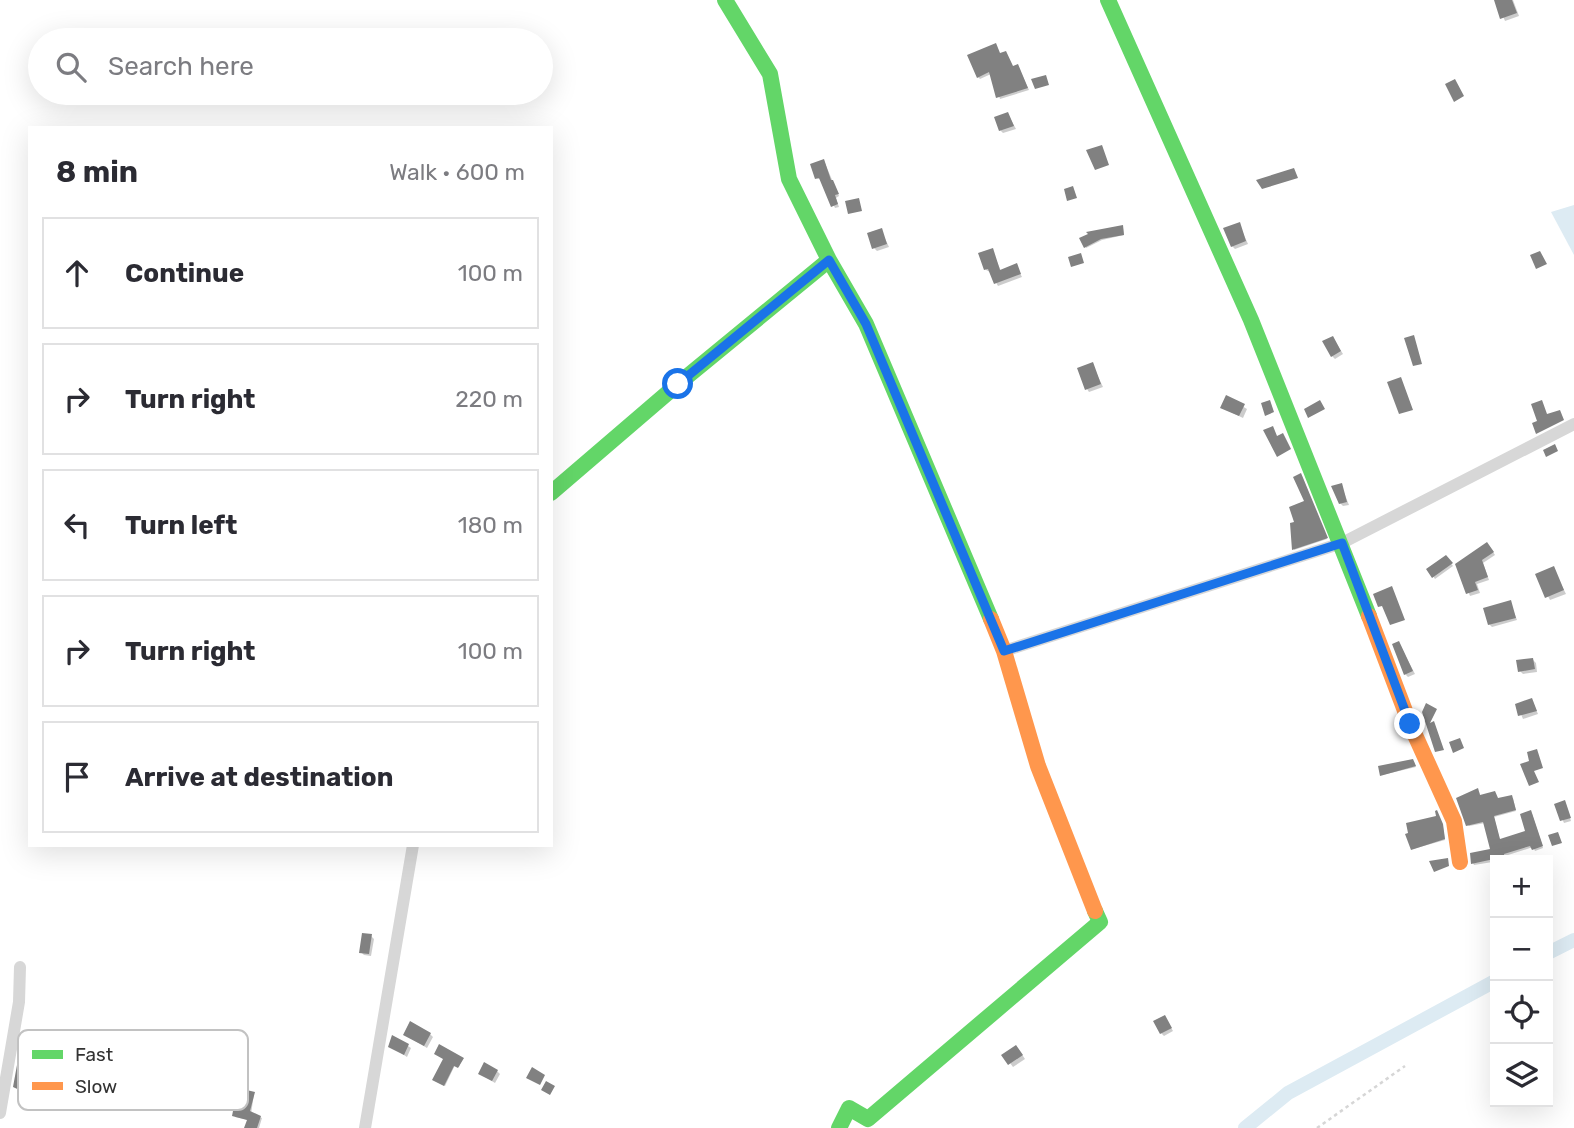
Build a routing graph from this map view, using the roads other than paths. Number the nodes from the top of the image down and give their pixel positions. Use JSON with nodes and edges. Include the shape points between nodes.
{"nodes":[{"id":1,"x":725,"y":0,"type":"edge"},
{"id":2,"x":1108,"y":0,"type":"edge"},
{"id":3,"x":829,"y":260,"type":"junction"},
{"id":4,"x":1574,"y":424,"type":"edge"},
{"id":5,"x":553,"y":491,"type":"edge"},
{"id":6,"x":1342,"y":543,"type":"junction"},
{"id":7,"x":1004,"y":651,"type":"junction"},
{"id":8,"x":413,"y":847,"type":"edge"},
{"id":9,"x":1460,"y":862,"type":"dead end"},
{"id":10,"x":20,"y":967,"type":"dead end"},
{"id":11,"x":0,"y":1113,"type":"edge"},
{"id":12,"x":365,"y":1128,"type":"edge"},
{"id":13,"x":839,"y":1128,"type":"edge"}],
"edges":[{"from":1,"to":3,"type":"street","via":[[770,74],[789,179]]},
{"from":2,"to":6,"type":"street","via":[[1251,320]]},
{"from":3,"to":5,"type":"street"},
{"from":3,"to":7,"type":"street","via":[[866,324]]},
{"from":4,"to":6,"type":"street"},
{"from":6,"to":7,"type":"street"},
{"from":6,"to":9,"type":"street","via":[[1410,724],[1454,821]]},
{"from":7,"to":13,"type":"street","via":[[1038,766],[1100,922],[868,1119],[849,1108]]},
{"from":8,"to":12,"type":"street"},
{"from":10,"to":11,"type":"street","via":[[19,1002]]}]}
